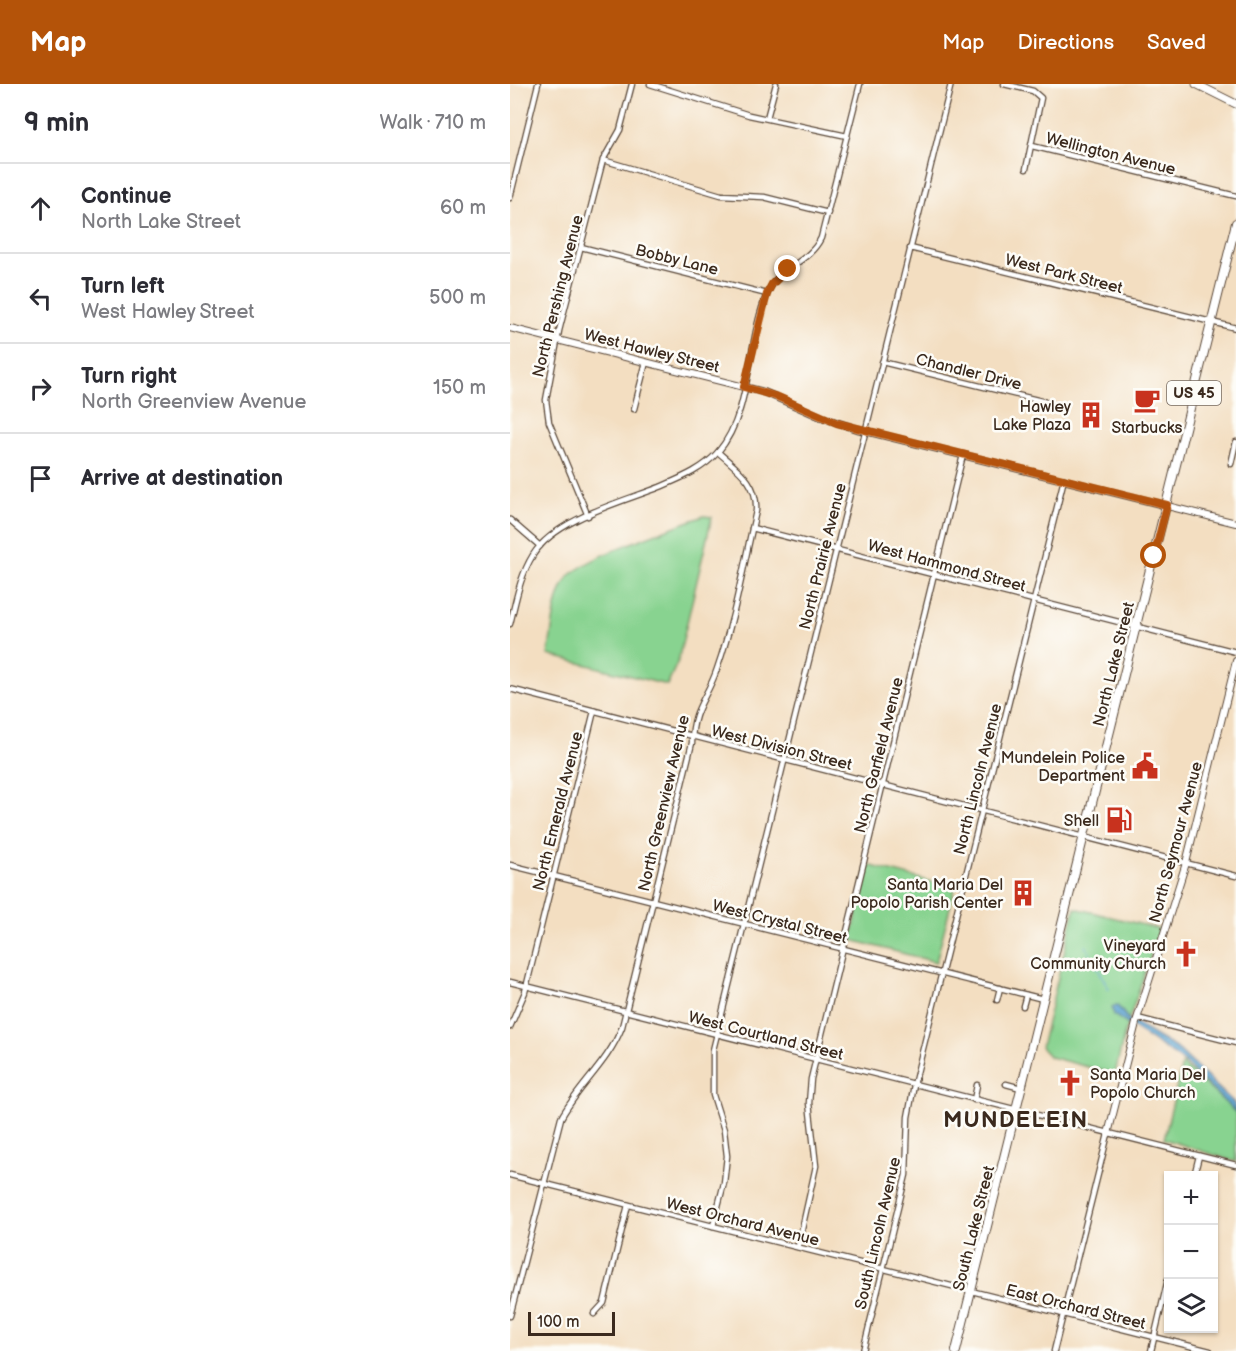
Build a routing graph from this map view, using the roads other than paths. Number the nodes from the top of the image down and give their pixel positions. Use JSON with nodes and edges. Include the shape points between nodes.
{"nodes":[{"id":1,"x":538,"y":84,"type":"edge"},
{"id":2,"x":632,"y":84,"type":"edge"},
{"id":3,"x":650,"y":84,"type":"edge"},
{"id":4,"x":776,"y":84,"type":"edge"},
{"id":5,"x":860,"y":84,"type":"edge"},
{"id":6,"x":951,"y":84,"type":"edge"},
{"id":7,"x":1004,"y":84,"type":"edge"},
{"id":8,"x":1196,"y":84,"type":"edge"},
{"id":9,"x":1236,"y":104,"type":"edge"},
{"id":10,"x":767,"y":118,"type":"junction"},
{"id":11,"x":847,"y":136,"type":"junction"},
{"id":12,"x":1032,"y":146,"type":"junction"},
{"id":13,"x":603,"y":160,"type":"junction"},
{"id":14,"x":1026,"y":169,"type":"dead end"},
{"id":15,"x":1236,"y":196,"type":"edge"},
{"id":16,"x":510,"y":198,"type":"edge"},
{"id":17,"x":828,"y":213,"type":"junction"},
{"id":18,"x":1236,"y":223,"type":"edge"},
{"id":19,"x":581,"y":247,"type":"junction"},
{"id":20,"x":910,"y":248,"type":"junction"},
{"id":21,"x":767,"y":294,"type":"junction"},
{"id":22,"x":1212,"y":321,"type":"junction"},
{"id":23,"x":510,"y":328,"type":"edge"},
{"id":24,"x":1236,"y":328,"type":"edge"},
{"id":25,"x":559,"y":340,"type":"junction"},
{"id":26,"x":646,"y":362,"type":"junction"},
{"id":27,"x":882,"y":362,"type":"junction"},
{"id":28,"x":744,"y":387,"type":"junction"},
{"id":29,"x":1050,"y":403,"type":"dead end"},
{"id":30,"x":634,"y":409,"type":"dead end"},
{"id":31,"x":865,"y":431,"type":"junction"},
{"id":32,"x":1236,"y":442,"type":"edge"},
{"id":33,"x":717,"y":452,"type":"junction"},
{"id":34,"x":963,"y":455,"type":"junction"},
{"id":35,"x":1231,"y":464,"type":"dead end"},
{"id":36,"x":1064,"y":480,"type":"junction"},
{"id":37,"x":1167,"y":505,"type":"junction"},
{"id":38,"x":588,"y":516,"type":"junction"},
{"id":39,"x":510,"y":520,"type":"edge"},
{"id":40,"x":1236,"y":523,"type":"edge"},
{"id":41,"x":752,"y":528,"type":"junction"},
{"id":42,"x":540,"y":546,"type":"junction"},
{"id":43,"x":836,"y":548,"type":"junction"},
{"id":44,"x":935,"y":574,"type":"junction"},
{"id":45,"x":1034,"y":600,"type":"junction"},
{"id":46,"x":510,"y":624,"type":"edge"},
{"id":47,"x":1136,"y":626,"type":"junction"},
{"id":48,"x":1236,"y":652,"type":"edge"},
{"id":49,"x":1236,"y":661,"type":"edge"},
{"id":50,"x":510,"y":689,"type":"edge"},
{"id":51,"x":594,"y":711,"type":"junction"},
{"id":52,"x":692,"y":736,"type":"junction"},
{"id":53,"x":784,"y":759,"type":"junction"},
{"id":54,"x":883,"y":785,"type":"junction"},
{"id":55,"x":981,"y":810,"type":"junction"},
{"id":56,"x":1083,"y":837,"type":"junction"},
{"id":57,"x":1186,"y":863,"type":"junction"},
{"id":58,"x":510,"y":865,"type":"edge"},
{"id":59,"x":553,"y":876,"type":"junction"},
{"id":60,"x":1236,"y":876,"type":"edge"},
{"id":61,"x":653,"y":901,"type":"junction"},
{"id":62,"x":743,"y":924,"type":"junction"},
{"id":63,"x":842,"y":949,"type":"junction"},
{"id":64,"x":940,"y":973,"type":"junction"},
{"id":65,"x":510,"y":982,"type":"edge"},
{"id":66,"x":526,"y":987,"type":"junction"},
{"id":67,"x":1000,"y":988,"type":"junction"},
{"id":68,"x":1026,"y":995,"type":"junction"},
{"id":69,"x":1043,"y":999,"type":"junction"},
{"id":70,"x":997,"y":1000,"type":"dead end"},
{"id":71,"x":1023,"y":1006,"type":"dead end"},
{"id":72,"x":626,"y":1012,"type":"junction"},
{"id":73,"x":1137,"y":1019,"type":"junction"},
{"id":74,"x":510,"y":1027,"type":"edge"},
{"id":75,"x":716,"y":1035,"type":"junction"},
{"id":76,"x":1236,"y":1043,"type":"edge"},
{"id":77,"x":815,"y":1060,"type":"junction"},
{"id":78,"x":1006,"y":1084,"type":"dead end"},
{"id":79,"x":914,"y":1085,"type":"junction"},
{"id":80,"x":977,"y":1085,"type":"dead end"},
{"id":81,"x":1022,"y":1088,"type":"junction"},
{"id":82,"x":974,"y":1100,"type":"junction"},
{"id":83,"x":1016,"y":1111,"type":"junction"},
{"id":84,"x":1108,"y":1134,"type":"junction"},
{"id":85,"x":1199,"y":1156,"type":"junction"},
{"id":86,"x":1236,"y":1165,"type":"edge"},
{"id":87,"x":1195,"y":1171,"type":"edge"},
{"id":88,"x":510,"y":1174,"type":"edge"},
{"id":89,"x":543,"y":1183,"type":"junction"},
{"id":90,"x":628,"y":1205,"type":"junction"},
{"id":91,"x":713,"y":1226,"type":"junction"},
{"id":92,"x":798,"y":1247,"type":"junction"},
{"id":93,"x":883,"y":1269,"type":"junction"},
{"id":94,"x":970,"y":1292,"type":"junction"},
{"id":95,"x":1164,"y":1296,"type":"edge"},
{"id":96,"x":594,"y":1314,"type":"dead end"},
{"id":97,"x":1063,"y":1315,"type":"junction"},
{"id":98,"x":510,"y":1316,"type":"edge"},
{"id":99,"x":1154,"y":1337,"type":"junction"},
{"id":100,"x":863,"y":1351,"type":"edge"},
{"id":101,"x":956,"y":1351,"type":"edge"},
{"id":102,"x":1054,"y":1351,"type":"edge"},
{"id":103,"x":1151,"y":1351,"type":"edge"},
{"id":104,"x":1210,"y":1351,"type":"edge"}],
"edges":[{"from":1,"to":16,"type":"street"},
{"from":2,"to":13,"type":"street","name":"North Pershing Avenue","via":[[620,130]]},
{"from":3,"to":10,"type":"street"},
{"from":4,"to":10,"type":"street"},
{"from":5,"to":11,"type":"street"},
{"from":6,"to":20,"type":"street","name":"North Prairie Avenue"},
{"from":7,"to":12,"type":"street","name":"Wellington Avenue","via":[[1033,91],[1041,98]]},
{"from":8,"to":9,"type":"main road"},
{"from":10,"to":11,"type":"street"},
{"from":11,"to":17,"type":"street"},
{"from":12,"to":14,"type":"street"},
{"from":12,"to":15,"type":"street","name":"Wellington Avenue"},
{"from":13,"to":17,"type":"street","via":[[721,195],[764,197]]},
{"from":13,"to":19,"type":"street","name":"North Pershing Avenue"},
{"from":17,"to":21,"type":"street","via":[[814,250],[778,276]]},
{"from":18,"to":22,"type":"main road","name":"North Lake Street","number":"US 45"},
{"from":19,"to":21,"type":"street","name":"Bobby Lane"},
{"from":19,"to":25,"type":"street","name":"North Pershing Avenue"},
{"from":20,"to":22,"type":"street","name":"West Park Street"},
{"from":20,"to":27,"type":"street","name":"North Prairie Avenue"},
{"from":21,"to":28,"type":"street"},
{"from":22,"to":24,"type":"street","name":"West Park Street"},
{"from":22,"to":37,"type":"main road","name":"North Lake Street","number":"US 45"},
{"from":23,"to":25,"type":"street","name":"West Hawley Street"},
{"from":25,"to":26,"type":"street","name":"West Hawley Street"},
{"from":25,"to":38,"type":"street","name":"North Pershing Avenue","via":[[546,400],[549,422]]},
{"from":26,"to":28,"type":"street","name":"West Hawley Street"},
{"from":26,"to":30,"type":"street"},
{"from":27,"to":29,"type":"street","name":"Chandler Drive"},
{"from":27,"to":31,"type":"street","name":"North Prairie Avenue"},
{"from":28,"to":31,"type":"street","name":"West Hawley Street"},
{"from":28,"to":33,"type":"street","via":[[734,425]]},
{"from":31,"to":34,"type":"street","name":"West Hawley Street"},
{"from":31,"to":43,"type":"street","name":"North Prairie Avenue"},
{"from":32,"to":35,"type":"street"},
{"from":33,"to":38,"type":"street","via":[[684,477]]},
{"from":33,"to":41,"type":"street","name":"North Greenview Avenue","via":[[754,489],[757,498]]},
{"from":34,"to":36,"type":"street","name":"West Hawley Street"},
{"from":34,"to":44,"type":"street","name":"North Garfield Avenue"},
{"from":36,"to":37,"type":"street","name":"West Hawley Street"},
{"from":36,"to":45,"type":"street","name":"North Lincoln Avenue"},
{"from":37,"to":40,"type":"street","name":"West Hawley Street"},
{"from":37,"to":47,"type":"main road","name":"North Lake Street","number":"US 45"},
{"from":38,"to":42,"type":"street","via":[[564,526]]},
{"from":39,"to":42,"type":"street"},
{"from":41,"to":43,"type":"street","name":"West Hammond Street"},
{"from":41,"to":52,"type":"street","name":"North Greenview Avenue","via":[[722,654],[697,711]]},
{"from":42,"to":46,"type":"street","via":[[524,573]]},
{"from":43,"to":44,"type":"street","name":"West Hammond Street"},
{"from":43,"to":53,"type":"street","name":"North Prairie Avenue"},
{"from":44,"to":45,"type":"street","name":"West Hammond Street"},
{"from":44,"to":54,"type":"street","name":"North Garfield Avenue"},
{"from":45,"to":47,"type":"street","name":"West Hammond Street"},
{"from":45,"to":55,"type":"street","name":"North Lincoln Avenue"},
{"from":47,"to":48,"type":"street","name":"West Hammond Street"},
{"from":47,"to":56,"type":"main road","name":"North Lake Street","number":"US 45"},
{"from":49,"to":57,"type":"street","name":"North Seymour Avenue"},
{"from":50,"to":51,"type":"street","name":"West Division Street"},
{"from":51,"to":52,"type":"street","name":"West Division Street"},
{"from":51,"to":59,"type":"street","name":"North Emerald Avenue"},
{"from":52,"to":53,"type":"street","name":"West Division Street"},
{"from":52,"to":61,"type":"street","name":"North Greenview Avenue"},
{"from":53,"to":54,"type":"street","name":"West Division Street"},
{"from":53,"to":62,"type":"street","name":"North Prairie Avenue"},
{"from":54,"to":55,"type":"street","name":"West Division Street"},
{"from":54,"to":63,"type":"street","name":"North Garfield Avenue"},
{"from":55,"to":56,"type":"street","name":"West Division Street"},
{"from":55,"to":64,"type":"street","name":"North Lincoln Avenue"},
{"from":56,"to":57,"type":"street","name":"West Division Street"},
{"from":56,"to":69,"type":"main road","name":"North Lake Street","number":"US 45"},
{"from":57,"to":60,"type":"street","name":"West Division Street"},
{"from":57,"to":73,"type":"street","name":"North Seymour Avenue"},
{"from":58,"to":59,"type":"street","name":"West Crystal Street"},
{"from":59,"to":61,"type":"street","name":"West Crystal Street"},
{"from":59,"to":66,"type":"street","name":"North Emerald Avenue"},
{"from":61,"to":62,"type":"street","name":"West Crystal Street"},
{"from":61,"to":72,"type":"street","name":"North Greenview Avenue"},
{"from":62,"to":63,"type":"street","name":"West Crystal Street"},
{"from":62,"to":75,"type":"street","name":"North Prairie Avenue"},
{"from":63,"to":64,"type":"street","name":"West Crystal Street"},
{"from":63,"to":77,"type":"street","name":"North Garfield Avenue"},
{"from":64,"to":67,"type":"street","name":"West Crystal Street"},
{"from":64,"to":79,"type":"street","name":"North Lincoln Avenue"},
{"from":65,"to":66,"type":"street","name":"West Courtland Street"},
{"from":66,"to":72,"type":"street","name":"West Courtland Street"},
{"from":66,"to":74,"type":"street","name":"North Emerald Avenue"},
{"from":67,"to":68,"type":"street","name":"West Crystal Street"},
{"from":67,"to":70,"type":"street"},
{"from":68,"to":69,"type":"street","name":"West Crystal Street"},
{"from":68,"to":71,"type":"street"},
{"from":69,"to":81,"type":"main road","name":"North Lake Street","number":"US 45"},
{"from":72,"to":75,"type":"street","name":"West Courtland Street"},
{"from":72,"to":89,"type":"street","name":"North Greenview Avenue","via":[[610,1053],[561,1118]]},
{"from":73,"to":76,"type":"street"},
{"from":73,"to":84,"type":"street","name":"North Seymour Avenue"},
{"from":75,"to":77,"type":"street","name":"West Courtland Street"},
{"from":75,"to":91,"type":"street","name":"North Prairie Avenue","via":[[711,1084],[727,1156]]},
{"from":77,"to":79,"type":"street","name":"West Courtland Street"},
{"from":77,"to":92,"type":"street","name":"North Garfield Avenue","via":[[809,1103],[816,1166]]},
{"from":78,"to":81,"type":"street"},
{"from":79,"to":82,"type":"street","name":"West Courtland Street"},
{"from":79,"to":93,"type":"street","name":"South Lincoln Avenue","via":[[908,1117],[906,1174]]},
{"from":80,"to":82,"type":"street"},
{"from":81,"to":83,"type":"main road","name":"North Lake Street","number":"US 45"},
{"from":82,"to":83,"type":"street","name":"West Courtland Street"},
{"from":83,"to":84,"type":"street","name":"West Courtland Street"},
{"from":83,"to":94,"type":"main road","name":"South Lake Street","number":"US 45"},
{"from":84,"to":85,"type":"street","name":"West Courtland Street"},
{"from":84,"to":97,"type":"street"},
{"from":85,"to":86,"type":"street","name":"West Courtland Street"},
{"from":85,"to":87,"type":"street"},
{"from":88,"to":89,"type":"street","name":"West Orchard Avenue"},
{"from":89,"to":90,"type":"street","name":"West Orchard Avenue"},
{"from":89,"to":98,"type":"street","name":"North Greenview Avenue"},
{"from":90,"to":91,"type":"street","name":"West Orchard Avenue"},
{"from":90,"to":96,"type":"street","via":[[604,1303]]},
{"from":91,"to":92,"type":"street","name":"West Orchard Avenue"},
{"from":92,"to":93,"type":"street","name":"West Orchard Avenue"},
{"from":93,"to":94,"type":"street","name":"West Orchard Avenue"},
{"from":93,"to":100,"type":"street","name":"South Lincoln Avenue"},
{"from":94,"to":97,"type":"street","name":"East Orchard Street"},
{"from":94,"to":101,"type":"main road","name":"South Lake Street","number":"US 45"},
{"from":95,"to":99,"type":"street"},
{"from":97,"to":99,"type":"street","name":"East Orchard Street"},
{"from":97,"to":102,"type":"street"},
{"from":99,"to":103,"type":"street"},
{"from":99,"to":104,"type":"street","name":"East Orchard Street"}]}
